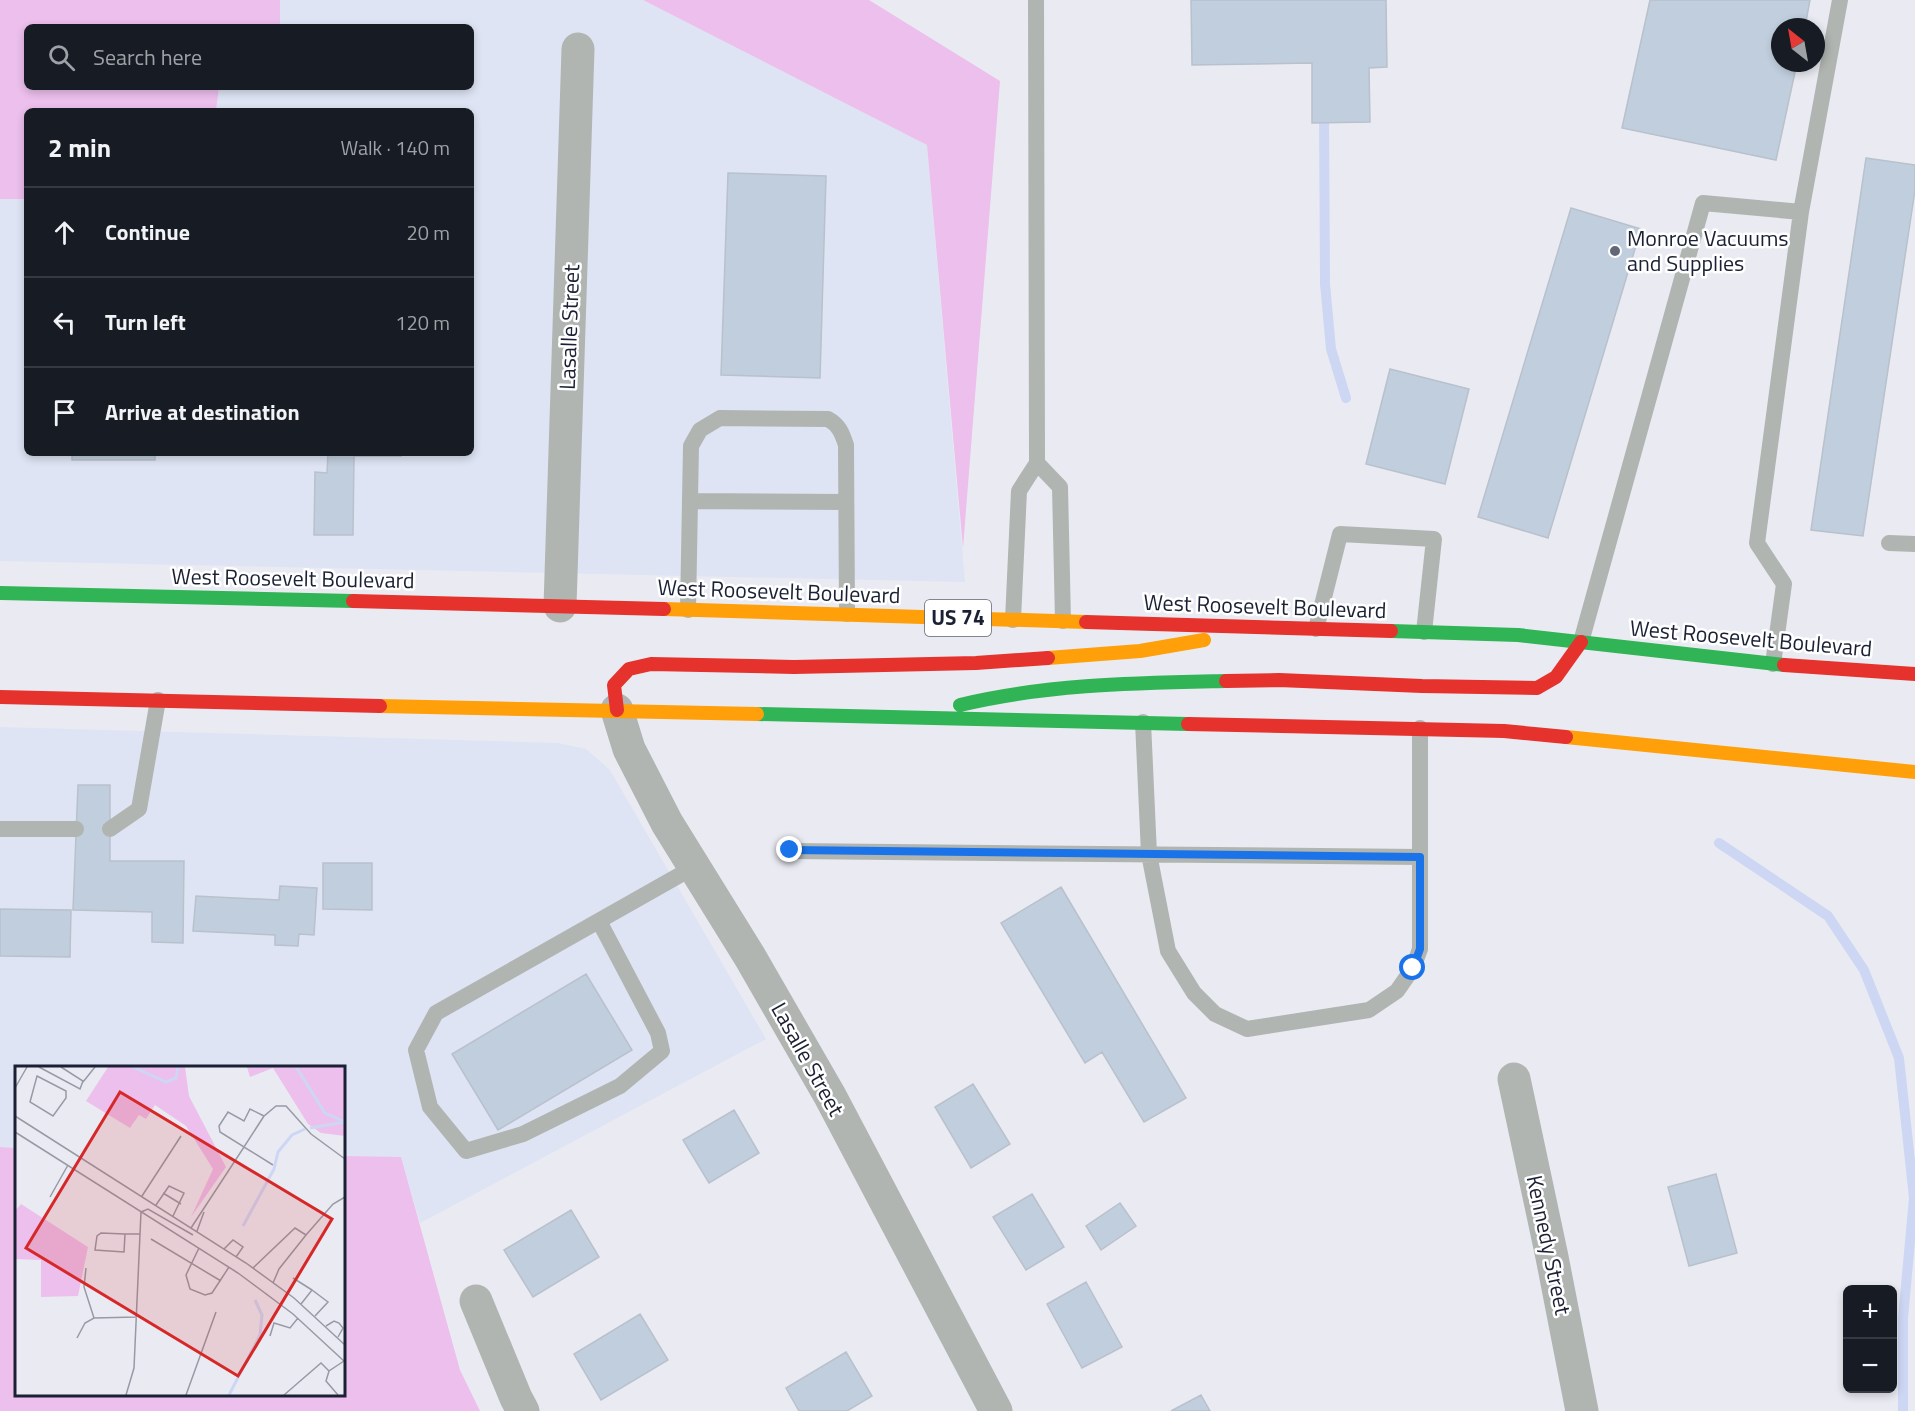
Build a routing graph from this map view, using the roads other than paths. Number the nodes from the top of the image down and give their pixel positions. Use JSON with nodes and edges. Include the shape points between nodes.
{"nodes":[{"id":1,"x":1036,"y":0,"type":"edge"},
{"id":2,"x":1840,"y":0,"type":"edge"},
{"id":3,"x":578,"y":48,"type":"dead end"},
{"id":4,"x":1801,"y":212,"type":"junction"},
{"id":5,"x":1037,"y":463,"type":"junction"},
{"id":6,"x":690,"y":501,"type":"junction"},
{"id":7,"x":846,"y":502,"type":"junction"},
{"id":8,"x":1889,"y":543,"type":"dead end"},
{"id":9,"x":1915,"y":544,"type":"edge"},
{"id":10,"x":0,"y":593,"type":"edge"},
{"id":11,"x":560,"y":606,"type":"junction"},
{"id":12,"x":688,"y":610,"type":"junction"},
{"id":13,"x":847,"y":614,"type":"junction"},
{"id":14,"x":1013,"y":620,"type":"junction"},
{"id":15,"x":1063,"y":621,"type":"junction"},
{"id":16,"x":1283,"y":628,"type":"junction"},
{"id":17,"x":1316,"y":629,"type":"junction"},
{"id":18,"x":1424,"y":632,"type":"junction"},
{"id":19,"x":1581,"y":642,"type":"junction"},
{"id":20,"x":1773,"y":664,"type":"junction"},
{"id":21,"x":1915,"y":674,"type":"edge"},
{"id":22,"x":0,"y":697,"type":"edge"},
{"id":23,"x":158,"y":700,"type":"junction"},
{"id":24,"x":617,"y":710,"type":"junction"},
{"id":25,"x":908,"y":717,"type":"junction"},
{"id":26,"x":1143,"y":722,"type":"junction"},
{"id":27,"x":1420,"y":728,"type":"junction"},
{"id":28,"x":1915,"y":772,"type":"edge"},
{"id":29,"x":0,"y":829,"type":"edge"},
{"id":30,"x":76,"y":829,"type":"dead end"},
{"id":31,"x":110,"y":829,"type":"dead end"},
{"id":32,"x":790,"y":850,"type":"dead end"},
{"id":33,"x":1149,"y":854,"type":"junction"},
{"id":34,"x":1420,"y":857,"type":"junction"},
{"id":35,"x":694,"y":867,"type":"junction"},
{"id":36,"x":599,"y":921,"type":"junction"},
{"id":37,"x":1514,"y":1079,"type":"dead end"},
{"id":38,"x":476,"y":1301,"type":"dead end"},
{"id":39,"x":523,"y":1411,"type":"edge"},
{"id":40,"x":996,"y":1411,"type":"edge"},
{"id":41,"x":1582,"y":1411,"type":"edge"}],
"edges":[{"from":1,"to":5,"type":"lane"},
{"from":2,"to":4,"type":"lane"},
{"from":3,"to":11,"type":"street","name":"Lasalle Street"},
{"from":4,"to":19,"type":"lane","via":[[1703,203]]},
{"from":4,"to":20,"type":"lane","via":[[1757,543],[1785,584]]},
{"from":5,"to":14,"type":"lane","via":[[1019,491]]},
{"from":5,"to":15,"type":"lane","via":[[1060,487]]},
{"from":6,"to":7,"type":"lane"},
{"from":6,"to":7,"type":"lane","via":[[691,446],[708,424],[720,418],[816,418],[834,423],[846,445]]},
{"from":6,"to":12,"type":"lane"},
{"from":7,"to":13,"type":"lane"},
{"from":8,"to":9,"type":"lane"},
{"from":10,"to":11,"type":"highway","name":"West Roosevelt Boulevard","number":"US 74"},
{"from":11,"to":12,"type":"highway","name":"West Roosevelt Boulevard","number":"US 74"},
{"from":12,"to":13,"type":"highway","name":"West Roosevelt Boulevard","number":"US 74"},
{"from":13,"to":14,"type":"highway","name":"West Roosevelt Boulevard","number":"US 74"},
{"from":14,"to":15,"type":"highway","name":"West Roosevelt Boulevard","number":"US 74"},
{"from":15,"to":16,"type":"highway","name":"West Roosevelt Boulevard","number":"US 74"},
{"from":16,"to":17,"type":"highway","name":"West Roosevelt Boulevard","number":"US 74"},
{"from":16,"to":24,"type":"highway","via":[[1140,651],[976,663],[794,667],[651,664],[629,669],[614,685]]},
{"from":17,"to":18,"type":"highway","name":"West Roosevelt Boulevard","number":"US 74"},
{"from":17,"to":18,"type":"lane","via":[[1340,534],[1434,539]]},
{"from":18,"to":19,"type":"highway","name":"West Roosevelt Boulevard","number":"US 74"},
{"from":19,"to":20,"type":"highway","name":"West Roosevelt Boulevard","number":"US 74"},
{"from":19,"to":25,"type":"highway","via":[[1556,677],[1537,688],[1279,681],[1136,683],[985,699]]},
{"from":20,"to":21,"type":"highway","name":"West Roosevelt Boulevard","number":"US 74"},
{"from":22,"to":23,"type":"highway"},
{"from":23,"to":24,"type":"highway"},
{"from":23,"to":31,"type":"lane","via":[[139,809]]},
{"from":24,"to":25,"type":"highway"},
{"from":24,"to":35,"type":"street","name":"Lasalle Street","via":[[629,749]]},
{"from":25,"to":26,"type":"highway"},
{"from":26,"to":27,"type":"highway"},
{"from":26,"to":33,"type":"lane"},
{"from":27,"to":28,"type":"highway","via":[[1504,731]]},
{"from":27,"to":34,"type":"lane"},
{"from":29,"to":30,"type":"lane"},
{"from":32,"to":33,"type":"lane"},
{"from":33,"to":34,"type":"lane"},
{"from":33,"to":34,"type":"lane","via":[[1168,951],[1194,993],[1215,1014],[1247,1029],[1369,1010],[1397,991],[1420,949]]},
{"from":35,"to":36,"type":"lane"},
{"from":35,"to":40,"type":"street","name":"Lasalle Street","via":[[830,1096]]},
{"from":36,"to":36,"type":"lane","via":[[436,1013],[416,1050],[430,1107],[466,1150],[523,1134],[620,1086],[662,1051],[658,1033]]},
{"from":37,"to":41,"type":"street","name":"Kennedy Street"},
{"from":38,"to":39,"type":"street"}]}
